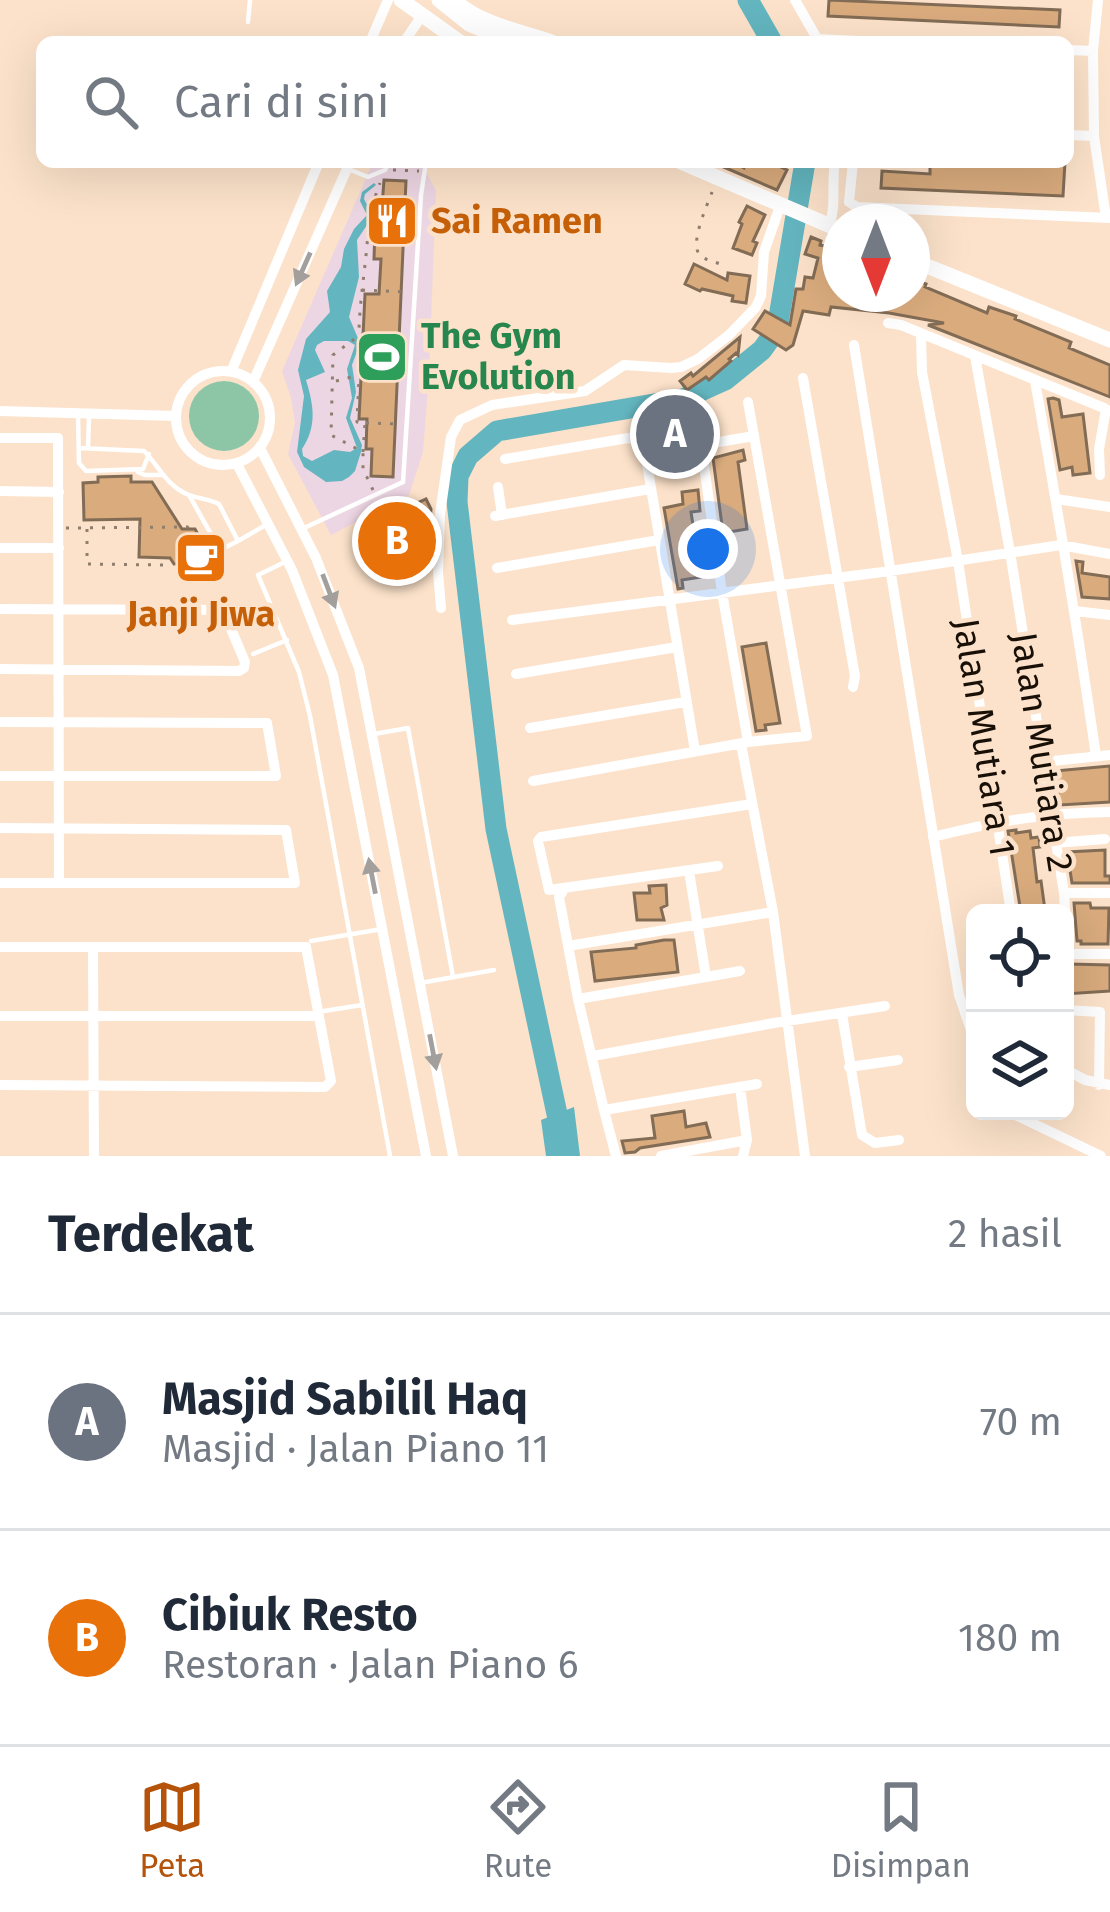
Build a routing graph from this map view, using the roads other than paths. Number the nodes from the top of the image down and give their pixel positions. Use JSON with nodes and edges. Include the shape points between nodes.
{"nodes":[{"id":1,"x":250,"y":0,"type":"edge"},
{"id":2,"x":388,"y":0,"type":"edge"},
{"id":3,"x":401,"y":0,"type":"edge"},
{"id":4,"x":439,"y":0,"type":"edge"},
{"id":5,"x":454,"y":0,"type":"edge"},
{"id":6,"x":795,"y":0,"type":"edge"},
{"id":7,"x":1098,"y":0,"type":"edge"},
{"id":8,"x":423,"y":14,"type":"junction"},
{"id":9,"x":248,"y":22,"type":"dead end"},
{"id":10,"x":373,"y":36,"type":"edge"},
{"id":11,"x":408,"y":36,"type":"edge"},
{"id":12,"x":452,"y":36,"type":"edge"},
{"id":13,"x":498,"y":36,"type":"edge"},
{"id":14,"x":534,"y":36,"type":"edge"},
{"id":15,"x":816,"y":36,"type":"edge"},
{"id":16,"x":1074,"y":50,"type":"edge"},
{"id":17,"x":1093,"y":51,"type":"junction"},
{"id":18,"x":1074,"y":135,"type":"edge"},
{"id":19,"x":1094,"y":136,"type":"junction"},
{"id":20,"x":317,"y":168,"type":"edge"},
{"id":21,"x":347,"y":168,"type":"edge"},
{"id":22,"x":353,"y":168,"type":"edge"},
{"id":23,"x":384,"y":168,"type":"edge"},
{"id":24,"x":426,"y":168,"type":"edge"},
{"id":25,"x":693,"y":168,"type":"edge"},
{"id":26,"x":722,"y":168,"type":"edge"},
{"id":27,"x":834,"y":168,"type":"edge"},
{"id":28,"x":852,"y":168,"type":"edge"},
{"id":29,"x":716,"y":179,"type":"junction"},
{"id":30,"x":833,"y":204,"type":"edge"},
{"id":31,"x":780,"y":206,"type":"junction"},
{"id":32,"x":1108,"y":218,"type":"edge"},
{"id":33,"x":822,"y":223,"type":"edge"},
{"id":34,"x":930,"y":267,"type":"edge"},
{"id":35,"x":888,"y":323,"type":"dead end"},
{"id":36,"x":921,"y":335,"type":"junction"},
{"id":37,"x":1110,"y":340,"type":"edge"},
{"id":38,"x":854,"y":345,"type":"dead end"},
{"id":39,"x":975,"y":356,"type":"junction"},
{"id":40,"x":231,"y":372,"type":"junction"},
{"id":41,"x":803,"y":377,"type":"dead end"},
{"id":42,"x":1035,"y":381,"type":"junction"},
{"id":43,"x":253,"y":382,"type":"junction"},
{"id":44,"x":748,"y":402,"type":"dead end"},
{"id":45,"x":1107,"y":409,"type":"edge"},
{"id":46,"x":0,"y":411,"type":"edge"},
{"id":47,"x":84,"y":413,"type":"junction"},
{"id":48,"x":176,"y":416,"type":"junction"},
{"id":49,"x":754,"y":436,"type":"junction"},
{"id":50,"x":0,"y":438,"type":"edge"},
{"id":51,"x":701,"y":445,"type":"junction"},
{"id":52,"x":79,"y":448,"type":"junction"},
{"id":53,"x":88,"y":448,"type":"junction"},
{"id":54,"x":260,"y":448,"type":"junction"},
{"id":55,"x":1104,"y":450,"type":"edge"},
{"id":56,"x":149,"y":454,"type":"junction"},
{"id":57,"x":648,"y":454,"type":"junction"},
{"id":58,"x":505,"y":459,"type":"dead end"},
{"id":59,"x":237,"y":464,"type":"junction"},
{"id":60,"x":136,"y":471,"type":"junction"},
{"id":61,"x":162,"y":475,"type":"junction"},
{"id":62,"x":1100,"y":475,"type":"dead end"},
{"id":63,"x":498,"y":487,"type":"dead end"},
{"id":64,"x":650,"y":489,"type":"junction"},
{"id":65,"x":0,"y":491,"type":"edge"},
{"id":66,"x":58,"y":492,"type":"junction"},
{"id":67,"x":189,"y":495,"type":"junction"},
{"id":68,"x":1056,"y":500,"type":"junction"},
{"id":69,"x":1110,"y":507,"type":"edge"},
{"id":70,"x":269,"y":524,"type":"junction"},
{"id":71,"x":302,"y":529,"type":"junction"},
{"id":72,"x":659,"y":540,"type":"junction"},
{"id":73,"x":238,"y":541,"type":"junction"},
{"id":74,"x":1061,"y":545,"type":"junction"},
{"id":75,"x":0,"y":548,"type":"edge"},
{"id":76,"x":58,"y":548,"type":"junction"},
{"id":77,"x":1010,"y":551,"type":"junction"},
{"id":78,"x":1110,"y":554,"type":"edge"},
{"id":79,"x":316,"y":558,"type":"junction"},
{"id":80,"x":958,"y":561,"type":"junction"},
{"id":81,"x":290,"y":565,"type":"junction"},
{"id":82,"x":497,"y":568,"type":"dead end"},
{"id":83,"x":884,"y":571,"type":"junction"},
{"id":84,"x":843,"y":576,"type":"junction"},
{"id":85,"x":780,"y":585,"type":"junction"},
{"id":86,"x":722,"y":592,"type":"junction"},
{"id":87,"x":670,"y":598,"type":"junction"},
{"id":88,"x":441,"y":608,"type":"dead end"},
{"id":89,"x":0,"y":609,"type":"edge"},
{"id":90,"x":58,"y":609,"type":"junction"},
{"id":91,"x":1075,"y":610,"type":"junction"},
{"id":92,"x":1110,"y":615,"type":"edge"},
{"id":93,"x":512,"y":620,"type":"dead end"},
{"id":94,"x":287,"y":640,"type":"junction"},
{"id":95,"x":677,"y":647,"type":"junction"},
{"id":96,"x":253,"y":654,"type":"dead end"},
{"id":97,"x":0,"y":669,"type":"edge"},
{"id":98,"x":58,"y":670,"type":"junction"},
{"id":99,"x":516,"y":674,"type":"dead end"},
{"id":100,"x":853,"y":687,"type":"dead end"},
{"id":101,"x":686,"y":702,"type":"junction"},
{"id":102,"x":0,"y":722,"type":"edge"},
{"id":103,"x":59,"y":722,"type":"junction"},
{"id":104,"x":530,"y":728,"type":"dead end"},
{"id":105,"x":372,"y":734,"type":"junction"},
{"id":106,"x":744,"y":743,"type":"junction"},
{"id":107,"x":694,"y":751,"type":"junction"},
{"id":108,"x":1103,"y":756,"type":"edge"},
{"id":109,"x":1043,"y":762,"type":"junction"},
{"id":110,"x":0,"y":776,"type":"edge"},
{"id":111,"x":59,"y":776,"type":"junction"},
{"id":112,"x":533,"y":781,"type":"dead end"},
{"id":113,"x":752,"y":804,"type":"junction"},
{"id":114,"x":1110,"y":812,"type":"edge"},
{"id":115,"x":1050,"y":813,"type":"junction"},
{"id":116,"x":996,"y":821,"type":"junction"},
{"id":117,"x":0,"y":828,"type":"edge"},
{"id":118,"x":59,"y":828,"type":"junction"},
{"id":119,"x":933,"y":837,"type":"junction"},
{"id":120,"x":1105,"y":839,"type":"dead end"},
{"id":121,"x":1054,"y":843,"type":"junction"},
{"id":122,"x":718,"y":866,"type":"dead end"},
{"id":123,"x":689,"y":871,"type":"junction"},
{"id":124,"x":0,"y":883,"type":"edge"},
{"id":125,"x":59,"y":883,"type":"junction"},
{"id":126,"x":565,"y":888,"type":"junction"},
{"id":127,"x":1064,"y":893,"type":"junction"},
{"id":128,"x":1110,"y":893,"type":"edge"},
{"id":129,"x":1010,"y":904,"type":"edge"},
{"id":130,"x":1065,"y":904,"type":"edge"},
{"id":131,"x":772,"y":912,"type":"junction"},
{"id":132,"x":698,"y":924,"type":"junction"},
{"id":133,"x":382,"y":929,"type":"junction"},
{"id":134,"x":349,"y":935,"type":"junction"},
{"id":135,"x":309,"y":944,"type":"junction"},
{"id":136,"x":568,"y":946,"type":"junction"},
{"id":137,"x":0,"y":947,"type":"edge"},
{"id":138,"x":93,"y":947,"type":"junction"},
{"id":139,"x":1074,"y":954,"type":"edge"},
{"id":140,"x":1110,"y":954,"type":"edge"},
{"id":141,"x":494,"y":970,"type":"dead end"},
{"id":142,"x":740,"y":971,"type":"dead end"},
{"id":143,"x":453,"y":977,"type":"junction"},
{"id":144,"x":706,"y":977,"type":"junction"},
{"id":145,"x":420,"y":983,"type":"junction"},
{"id":146,"x":578,"y":999,"type":"junction"},
{"id":147,"x":362,"y":1005,"type":"junction"},
{"id":148,"x":886,"y":1006,"type":"dead end"},
{"id":149,"x":1074,"y":1011,"type":"edge"},
{"id":150,"x":322,"y":1014,"type":"junction"},
{"id":151,"x":842,"y":1014,"type":"junction"},
{"id":152,"x":0,"y":1016,"type":"edge"},
{"id":153,"x":94,"y":1016,"type":"junction"},
{"id":154,"x":966,"y":1016,"type":"edge"},
{"id":155,"x":789,"y":1021,"type":"junction"},
{"id":156,"x":593,"y":1056,"type":"junction"},
{"id":157,"x":898,"y":1060,"type":"dead end"},
{"id":158,"x":849,"y":1067,"type":"junction"},
{"id":159,"x":1074,"y":1073,"type":"edge"},
{"id":160,"x":757,"y":1084,"type":"dead end"},
{"id":161,"x":0,"y":1085,"type":"edge"},
{"id":162,"x":1104,"y":1085,"type":"edge"},
{"id":163,"x":94,"y":1086,"type":"junction"},
{"id":164,"x":740,"y":1087,"type":"junction"},
{"id":165,"x":604,"y":1111,"type":"junction"},
{"id":166,"x":1026,"y":1120,"type":"edge"},
{"id":167,"x":748,"y":1140,"type":"junction"},
{"id":168,"x":899,"y":1140,"type":"dead end"},
{"id":169,"x":94,"y":1156,"type":"edge"},
{"id":170,"x":390,"y":1156,"type":"edge"},
{"id":171,"x":426,"y":1156,"type":"edge"},
{"id":172,"x":454,"y":1156,"type":"edge"},
{"id":173,"x":616,"y":1156,"type":"edge"},
{"id":174,"x":661,"y":1156,"type":"edge"},
{"id":175,"x":743,"y":1156,"type":"edge"},
{"id":176,"x":805,"y":1156,"type":"edge"},
{"id":177,"x":1101,"y":1156,"type":"edge"}],
"edges":[{"from":1,"to":9,"type":"lane"},
{"from":2,"to":10,"type":"street"},
{"from":3,"to":8,"type":"street"},
{"from":4,"to":13,"type":"street"},
{"from":5,"to":14,"type":"street"},
{"from":6,"to":15,"type":"street"},
{"from":7,"to":17,"type":"street"},
{"from":8,"to":11,"type":"street"},
{"from":8,"to":12,"type":"street"},
{"from":16,"to":17,"type":"street"},
{"from":17,"to":19,"type":"street"},
{"from":18,"to":19,"type":"street"},
{"from":19,"to":32,"type":"street"},
{"from":20,"to":40,"type":"street"},
{"from":21,"to":43,"type":"street","one_way":true},
{"from":22,"to":23,"type":"lane","via":[[368,177]]},
{"from":24,"to":71,"type":"lane","via":[[404,482]]},
{"from":25,"to":29,"type":"street"},
{"from":26,"to":29,"type":"street"},
{"from":27,"to":30,"type":"street"},
{"from":28,"to":32,"type":"street","via":[[849,202],[857,207]]},
{"from":29,"to":31,"type":"street"},
{"from":31,"to":33,"type":"street"},
{"from":31,"to":88,"type":"street","via":[[756,307],[698,359],[671,368],[627,364],[585,391],[492,406],[460,420],[440,514]]},
{"from":34,"to":37,"type":"street"},
{"from":35,"to":36,"type":"street"},
{"from":36,"to":39,"type":"street"},
{"from":36,"to":80,"type":"street","name":"Jalan Mutiara 1"},
{"from":38,"to":83,"type":"street"},
{"from":39,"to":42,"type":"street"},
{"from":39,"to":77,"type":"street","name":"Jalan Mutiara 2"},
{"from":40,"to":43,"type":"street"},
{"from":40,"to":48,"type":"street","via":[[200,377]]},
{"from":41,"to":84,"type":"street"},
{"from":42,"to":45,"type":"street"},
{"from":42,"to":68,"type":"street"},
{"from":43,"to":54,"type":"street","via":[[270,414]]},
{"from":44,"to":49,"type":"street"},
{"from":45,"to":55,"type":"street"},
{"from":46,"to":47,"type":"street"},
{"from":47,"to":48,"type":"street"},
{"from":47,"to":52,"type":"lane"},
{"from":47,"to":53,"type":"lane"},
{"from":48,"to":59,"type":"street","via":[[194,455]]},
{"from":49,"to":51,"type":"street"},
{"from":49,"to":85,"type":"street"},
{"from":50,"to":66,"type":"street","via":[[58,438]]},
{"from":51,"to":57,"type":"street"},
{"from":51,"to":86,"type":"street"},
{"from":52,"to":53,"type":"lane"},
{"from":52,"to":60,"type":"lane","via":[[86,470]]},
{"from":53,"to":56,"type":"lane"},
{"from":54,"to":59,"type":"street"},
{"from":54,"to":71,"type":"street"},
{"from":55,"to":62,"type":"street"},
{"from":56,"to":60,"type":"lane"},
{"from":56,"to":61,"type":"lane"},
{"from":57,"to":58,"type":"street","via":[[628,438]]},
{"from":57,"to":64,"type":"street"},
{"from":59,"to":70,"type":"street"},
{"from":60,"to":61,"type":"lane"},
{"from":61,"to":67,"type":"lane"},
{"from":63,"to":64,"type":"street","via":[[498,516]]},
{"from":64,"to":72,"type":"street"},
{"from":65,"to":66,"type":"street"},
{"from":66,"to":76,"type":"street"},
{"from":67,"to":73,"type":"lane","via":[[219,504]]},
{"from":67,"to":73,"type":"lane","via":[[220,550]]},
{"from":68,"to":69,"type":"street"},
{"from":68,"to":74,"type":"street"},
{"from":70,"to":73,"type":"lane"},
{"from":70,"to":81,"type":"street"},
{"from":71,"to":79,"type":"street"},
{"from":72,"to":82,"type":"street"},
{"from":72,"to":87,"type":"street"},
{"from":74,"to":77,"type":"street"},
{"from":74,"to":78,"type":"street"},
{"from":74,"to":91,"type":"street"},
{"from":75,"to":76,"type":"street"},
{"from":76,"to":90,"type":"street"},
{"from":77,"to":80,"type":"street"},
{"from":77,"to":109,"type":"street","name":"Jalan Mutiara 2"},
{"from":79,"to":81,"type":"street"},
{"from":79,"to":105,"type":"street","one_way":true,"via":[[359,668]]},
{"from":80,"to":83,"type":"street"},
{"from":80,"to":116,"type":"street","name":"Jalan Mutiara 1"},
{"from":81,"to":94,"type":"lane","via":[[258,575]]},
{"from":133,"to":81,"type":"street","one_way":true,"via":[[333,675]]},
{"from":83,"to":84,"type":"street"},
{"from":83,"to":119,"type":"street"},
{"from":84,"to":85,"type":"street"},
{"from":84,"to":100,"type":"street"},
{"from":85,"to":86,"type":"street"},
{"from":85,"to":106,"type":"street","via":[[807,736]]},
{"from":86,"to":87,"type":"street"},
{"from":86,"to":106,"type":"street"},
{"from":87,"to":93,"type":"street"},
{"from":87,"to":95,"type":"street"},
{"from":89,"to":90,"type":"street"},
{"from":90,"to":98,"type":"street"},
{"from":90,"to":98,"type":"street","via":[[223,610],[245,662],[239,671]]},
{"from":91,"to":92,"type":"street"},
{"from":91,"to":108,"type":"street"},
{"from":94,"to":96,"type":"lane"},
{"from":94,"to":134,"type":"lane","via":[[310,716]]},
{"from":95,"to":99,"type":"street"},
{"from":95,"to":101,"type":"street"},
{"from":97,"to":98,"type":"street"},
{"from":98,"to":103,"type":"street"},
{"from":101,"to":104,"type":"street"},
{"from":101,"to":107,"type":"street"},
{"from":102,"to":103,"type":"street"},
{"from":103,"to":111,"type":"street"},
{"from":103,"to":111,"type":"street","via":[[267,723],[276,776]]},
{"from":105,"to":143,"type":"lane","via":[[408,728]]},
{"from":105,"to":145,"type":"street"},
{"from":106,"to":107,"type":"street"},
{"from":106,"to":113,"type":"street"},
{"from":107,"to":112,"type":"street"},
{"from":108,"to":109,"type":"street"},
{"from":109,"to":115,"type":"street","name":"Jalan Mutiara 2"},
{"from":110,"to":111,"type":"street"},
{"from":111,"to":118,"type":"street"},
{"from":113,"to":126,"type":"street","via":[[541,836],[548,889]]},
{"from":113,"to":131,"type":"street"},
{"from":114,"to":115,"type":"street"},
{"from":115,"to":116,"type":"street"},
{"from":115,"to":121,"type":"street","name":"Jalan Mutiara 2"},
{"from":116,"to":119,"type":"street"},
{"from":116,"to":129,"type":"street","name":"Jalan Mutiara 1"},
{"from":117,"to":118,"type":"street"},
{"from":118,"to":125,"type":"street"},
{"from":118,"to":125,"type":"street","via":[[286,830],[295,883]]},
{"from":119,"to":154,"type":"street"},
{"from":120,"to":121,"type":"street"},
{"from":121,"to":127,"type":"street","name":"Jalan Mutiara 2"},
{"from":122,"to":123,"type":"street"},
{"from":123,"to":126,"type":"street"},
{"from":123,"to":132,"type":"street"},
{"from":124,"to":125,"type":"street"},
{"from":126,"to":136,"type":"street"},
{"from":127,"to":128,"type":"street"},
{"from":127,"to":130,"type":"street","name":"Jalan Mutiara 2"},
{"from":131,"to":132,"type":"street"},
{"from":131,"to":155,"type":"street"},
{"from":132,"to":136,"type":"street"},
{"from":132,"to":144,"type":"street"},
{"from":133,"to":134,"type":"lane"},
{"from":133,"to":171,"type":"street"},
{"from":134,"to":135,"type":"lane"},
{"from":134,"to":147,"type":"lane"},
{"from":135,"to":138,"type":"street"},
{"from":135,"to":150,"type":"street"},
{"from":136,"to":146,"type":"street"},
{"from":137,"to":138,"type":"street"},
{"from":138,"to":153,"type":"street"},
{"from":139,"to":140,"type":"street"},
{"from":141,"to":143,"type":"lane"},
{"from":142,"to":144,"type":"street"},
{"from":143,"to":145,"type":"lane"},
{"from":144,"to":146,"type":"street"},
{"from":145,"to":172,"type":"street","one_way":true},
{"from":146,"to":156,"type":"street"},
{"from":147,"to":150,"type":"lane"},
{"from":147,"to":170,"type":"lane"},
{"from":148,"to":151,"type":"street"},
{"from":149,"to":162,"type":"street","via":[[1100,1012]]},
{"from":150,"to":153,"type":"street"},
{"from":150,"to":163,"type":"street","via":[[332,1081],[325,1087]]},
{"from":151,"to":155,"type":"street"},
{"from":151,"to":158,"type":"street"},
{"from":152,"to":153,"type":"street"},
{"from":153,"to":163,"type":"street"},
{"from":155,"to":156,"type":"street"},
{"from":155,"to":176,"type":"street"},
{"from":156,"to":165,"type":"street"},
{"from":157,"to":158,"type":"street"},
{"from":158,"to":168,"type":"street","via":[[862,1136]]},
{"from":159,"to":162,"type":"street"},
{"from":160,"to":164,"type":"street"},
{"from":161,"to":163,"type":"street"},
{"from":163,"to":169,"type":"street"},
{"from":164,"to":165,"type":"street"},
{"from":164,"to":167,"type":"street"},
{"from":165,"to":173,"type":"street"},
{"from":166,"to":177,"type":"street"},
{"from":167,"to":174,"type":"street"},
{"from":167,"to":175,"type":"street"}]}
